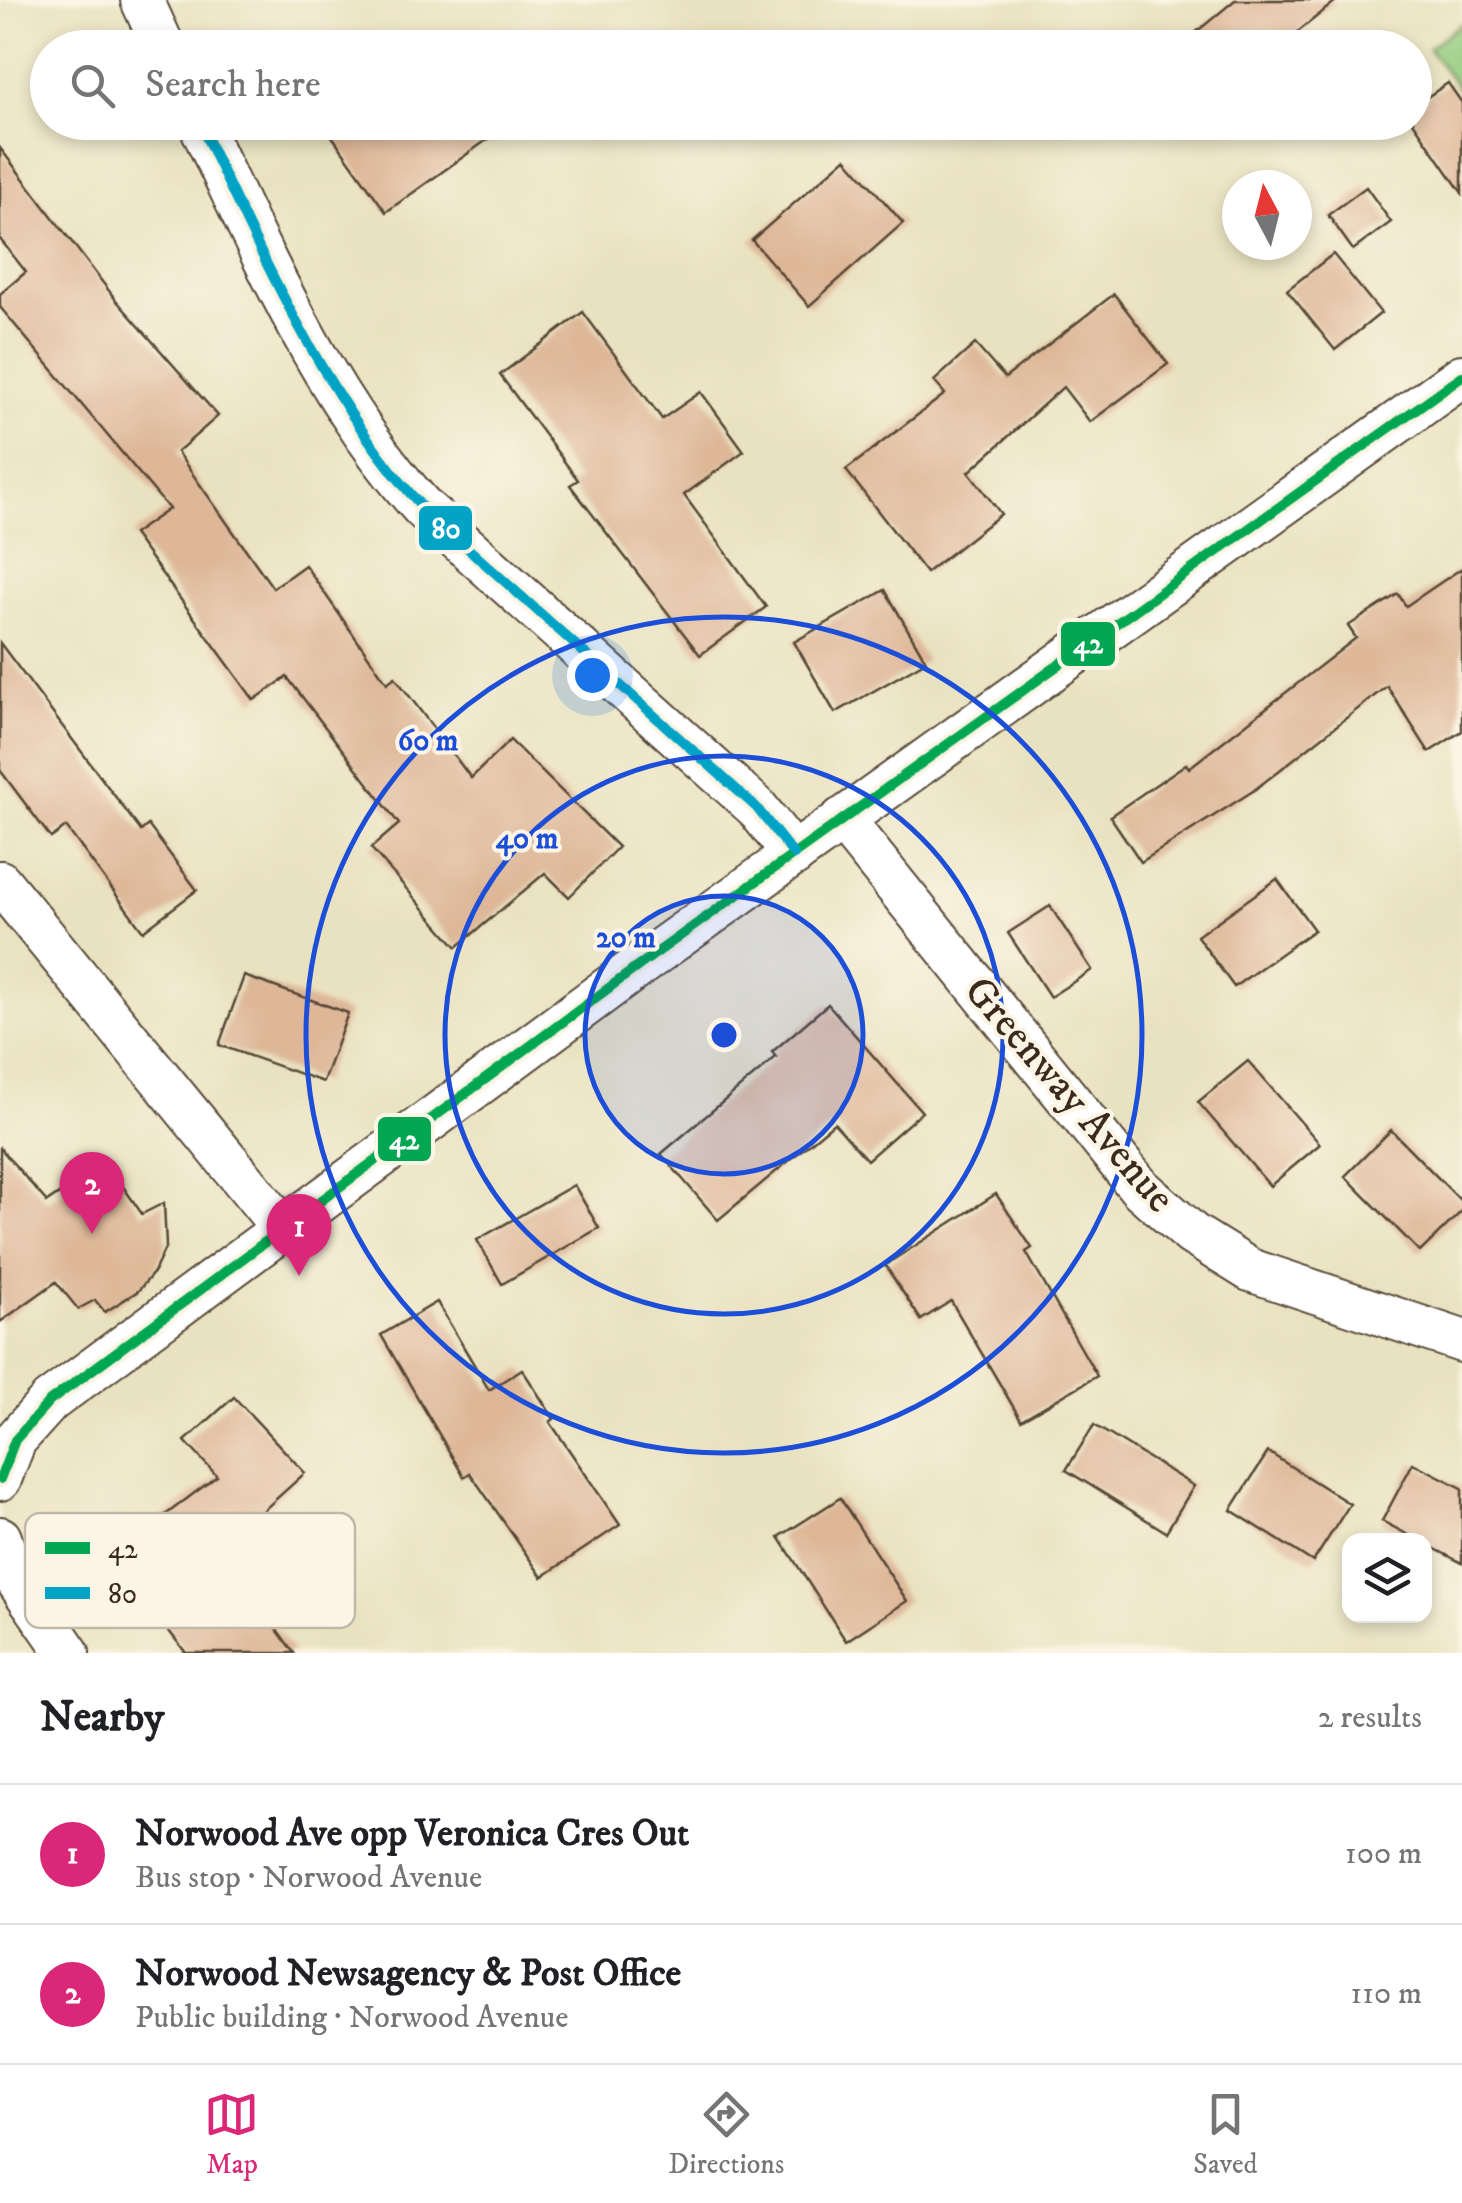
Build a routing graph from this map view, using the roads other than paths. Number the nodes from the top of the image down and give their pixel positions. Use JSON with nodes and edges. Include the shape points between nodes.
{"nodes":[{"id":1,"x":142,"y":0,"type":"edge"},
{"id":2,"x":156,"y":30,"type":"edge"},
{"id":3,"x":208,"y":140,"type":"edge"},
{"id":4,"x":1462,"y":376,"type":"edge"},
{"id":5,"x":842,"y":819,"type":"junction"},
{"id":6,"x":794,"y":855,"type":"junction"},
{"id":7,"x":0,"y":882,"type":"edge"},
{"id":8,"x":285,"y":1231,"type":"junction"},
{"id":9,"x":1462,"y":1341,"type":"edge"},
{"id":10,"x":0,"y":1479,"type":"edge"},
{"id":11,"x":0,"y":1538,"type":"edge"},
{"id":12,"x":25,"y":1592,"type":"edge"},
{"id":13,"x":50,"y":1628,"type":"edge"},
{"id":14,"x":68,"y":1653,"type":"edge"}],
"edges":[{"from":1,"to":2,"type":"street"},
{"from":3,"to":6,"type":"street","via":[[315,355],[377,458],[422,508],[756,807]]},
{"from":4,"to":5,"type":"street"},
{"from":5,"to":6,"type":"street"},
{"from":5,"to":9,"type":"street","name":"Greenway Avenue","via":[[1140,1188],[1192,1234],[1250,1270]]},
{"from":6,"to":8,"type":"street"},
{"from":7,"to":8,"type":"street"},
{"from":8,"to":10,"type":"street","via":[[50,1401],[14,1440]]},
{"from":11,"to":12,"type":"street"},
{"from":13,"to":14,"type":"street"}]}
